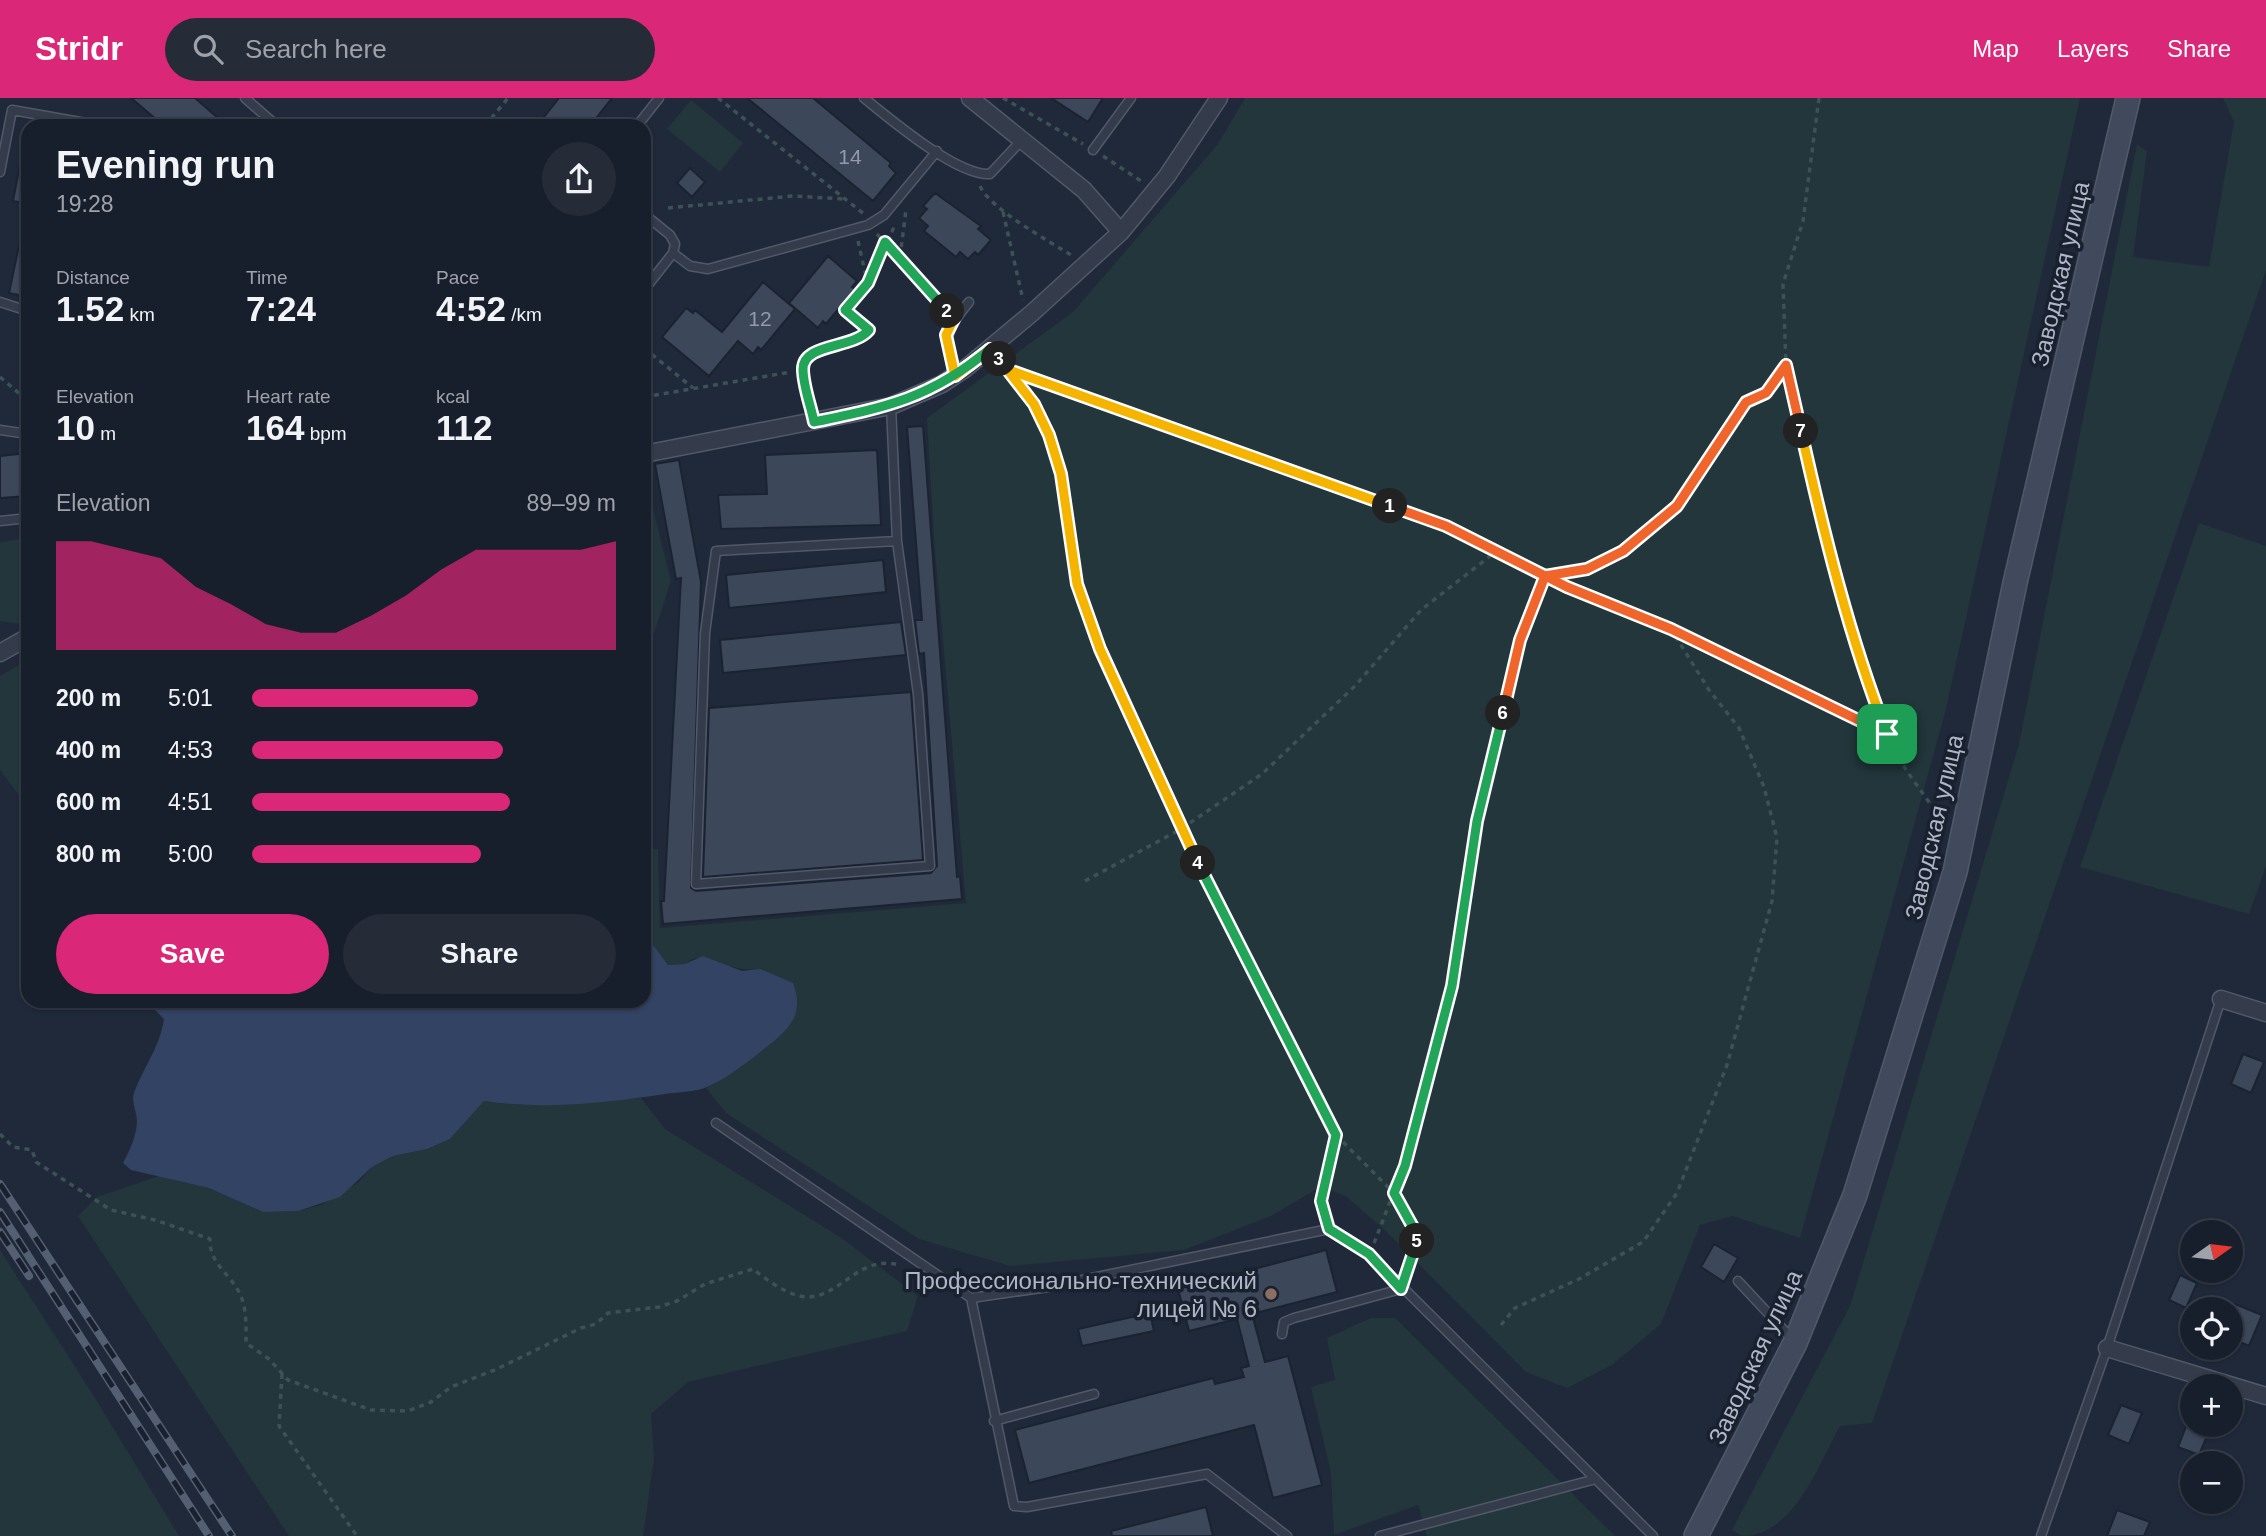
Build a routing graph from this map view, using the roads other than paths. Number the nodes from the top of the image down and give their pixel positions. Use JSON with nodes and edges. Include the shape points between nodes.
{"nodes":[{"id":1,"x":244,"y":98,"type":"edge"},
{"id":2,"x":659,"y":98,"type":"edge"},
{"id":3,"x":864,"y":98,"type":"edge"},
{"id":4,"x":970,"y":98,"type":"edge"},
{"id":5,"x":1131,"y":98,"type":"edge"},
{"id":6,"x":1219,"y":98,"type":"edge"},
{"id":7,"x":2128,"y":98,"type":"edge"},
{"id":8,"x":63,"y":119,"type":"edge"},
{"id":9,"x":269,"y":119,"type":"edge"},
{"id":10,"x":642,"y":119,"type":"edge"},
{"id":11,"x":1021,"y":141,"type":"junction"},
{"id":12,"x":937,"y":151,"type":"junction"},
{"id":13,"x":1097,"y":152,"type":"road end"},
{"id":14,"x":0,"y":172,"type":"edge"},
{"id":15,"x":651,"y":220,"type":"edge"},
{"id":16,"x":1121,"y":232,"type":"junction"},
{"id":17,"x":673,"y":253,"type":"junction"},
{"id":18,"x":651,"y":281,"type":"edge"},
{"id":19,"x":0,"y":302,"type":"edge"},
{"id":20,"x":969,"y":302,"type":"dead end"},
{"id":21,"x":21,"y":309,"type":"edge"},
{"id":22,"x":869,"y":330,"type":"road end"},
{"id":23,"x":955,"y":376,"type":"junction"},
{"id":24,"x":891,"y":406,"type":"junction"},
{"id":25,"x":814,"y":422,"type":"junction"},
{"id":26,"x":0,"y":430,"type":"edge"},
{"id":27,"x":21,"y":433,"type":"edge"},
{"id":28,"x":651,"y":452,"type":"edge"},
{"id":29,"x":21,"y":519,"type":"edge"},
{"id":30,"x":0,"y":521,"type":"edge"},
{"id":31,"x":897,"y":541,"type":"junction"},
{"id":32,"x":21,"y":641,"type":"edge"},
{"id":33,"x":0,"y":653,"type":"edge"},
{"id":34,"x":2221,"y":999,"type":"joint"},
{"id":35,"x":2266,"y":1013,"type":"edge"},
{"id":36,"x":716,"y":1123,"type":"dead end"},
{"id":37,"x":1738,"y":1281,"type":"dead end"},
{"id":38,"x":1401,"y":1289,"type":"junction"},
{"id":39,"x":971,"y":1298,"type":"junction"},
{"id":40,"x":1282,"y":1334,"type":"dead end"},
{"id":41,"x":1795,"y":1343,"type":"junction"},
{"id":42,"x":2107,"y":1348,"type":"junction"},
{"id":43,"x":1094,"y":1394,"type":"dead end"},
{"id":44,"x":2266,"y":1395,"type":"edge"},
{"id":45,"x":994,"y":1421,"type":"junction"},
{"id":46,"x":1596,"y":1479,"type":"junction"},
{"id":47,"x":1286,"y":1536,"type":"edge"},
{"id":48,"x":1380,"y":1536,"type":"edge"},
{"id":49,"x":1653,"y":1536,"type":"edge"},
{"id":50,"x":1696,"y":1536,"type":"edge"},
{"id":51,"x":2041,"y":1536,"type":"edge"}],
"edges":[{"from":1,"to":9,"type":"lane"},
{"from":2,"to":10,"type":"lane"},
{"from":3,"to":12,"type":"lane"},
{"from":4,"to":11,"type":"street"},
{"from":5,"to":13,"type":"lane"},
{"from":6,"to":16,"type":"street","via":[[1167,176]]},
{"from":7,"to":41,"type":"street","name":"Заводская улица","via":[[2015,583],[1955,872],[1855,1195]]},
{"from":8,"to":14,"type":"lane","via":[[12,110]]},
{"from":11,"to":12,"type":"lane","via":[[989,174],[976,175]]},
{"from":11,"to":16,"type":"street","via":[[1083,190]]},
{"from":12,"to":17,"type":"lane","via":[[884,215],[856,230],[708,269],[690,266]]},
{"from":15,"to":17,"type":"lane","via":[[670,235]]},
{"from":16,"to":23,"type":"street"},
{"from":17,"to":18,"type":"lane"},
{"from":19,"to":21,"type":"lane"},
{"from":20,"to":23,"type":"lane","via":[[946,335]]},
{"from":22,"to":25,"type":"lane","via":[[855,341],[812,352],[805,359]]},
{"from":23,"to":24,"type":"street"},
{"from":24,"to":25,"type":"street"},
{"from":24,"to":31,"type":"lane"},
{"from":25,"to":28,"type":"street"},
{"from":26,"to":27,"type":"lane"},
{"from":29,"to":30,"type":"lane"},
{"from":31,"to":31,"type":"lane","via":[[918,694],[930,866],[696,884],[705,633],[716,551]]},
{"from":32,"to":33,"type":"street"},
{"from":34,"to":35,"type":"street"},
{"from":34,"to":42,"type":"lane"},
{"from":36,"to":39,"type":"lane"},
{"from":37,"to":41,"type":"lane"},
{"from":38,"to":39,"type":"lane","via":[[1369,1254],[1329,1229],[1048,1287]]},
{"from":38,"to":40,"type":"lane","via":[[1294,1318],[1284,1322]]},
{"from":38,"to":46,"type":"lane"},
{"from":39,"to":45,"type":"lane"},
{"from":41,"to":50,"type":"street","name":"Заводская улица"},
{"from":42,"to":44,"type":"street"},
{"from":42,"to":51,"type":"lane"},
{"from":43,"to":45,"type":"lane"},
{"from":45,"to":47,"type":"lane","via":[[1014,1506],[1207,1474]]},
{"from":46,"to":48,"type":"lane"},
{"from":46,"to":49,"type":"lane"}]}
